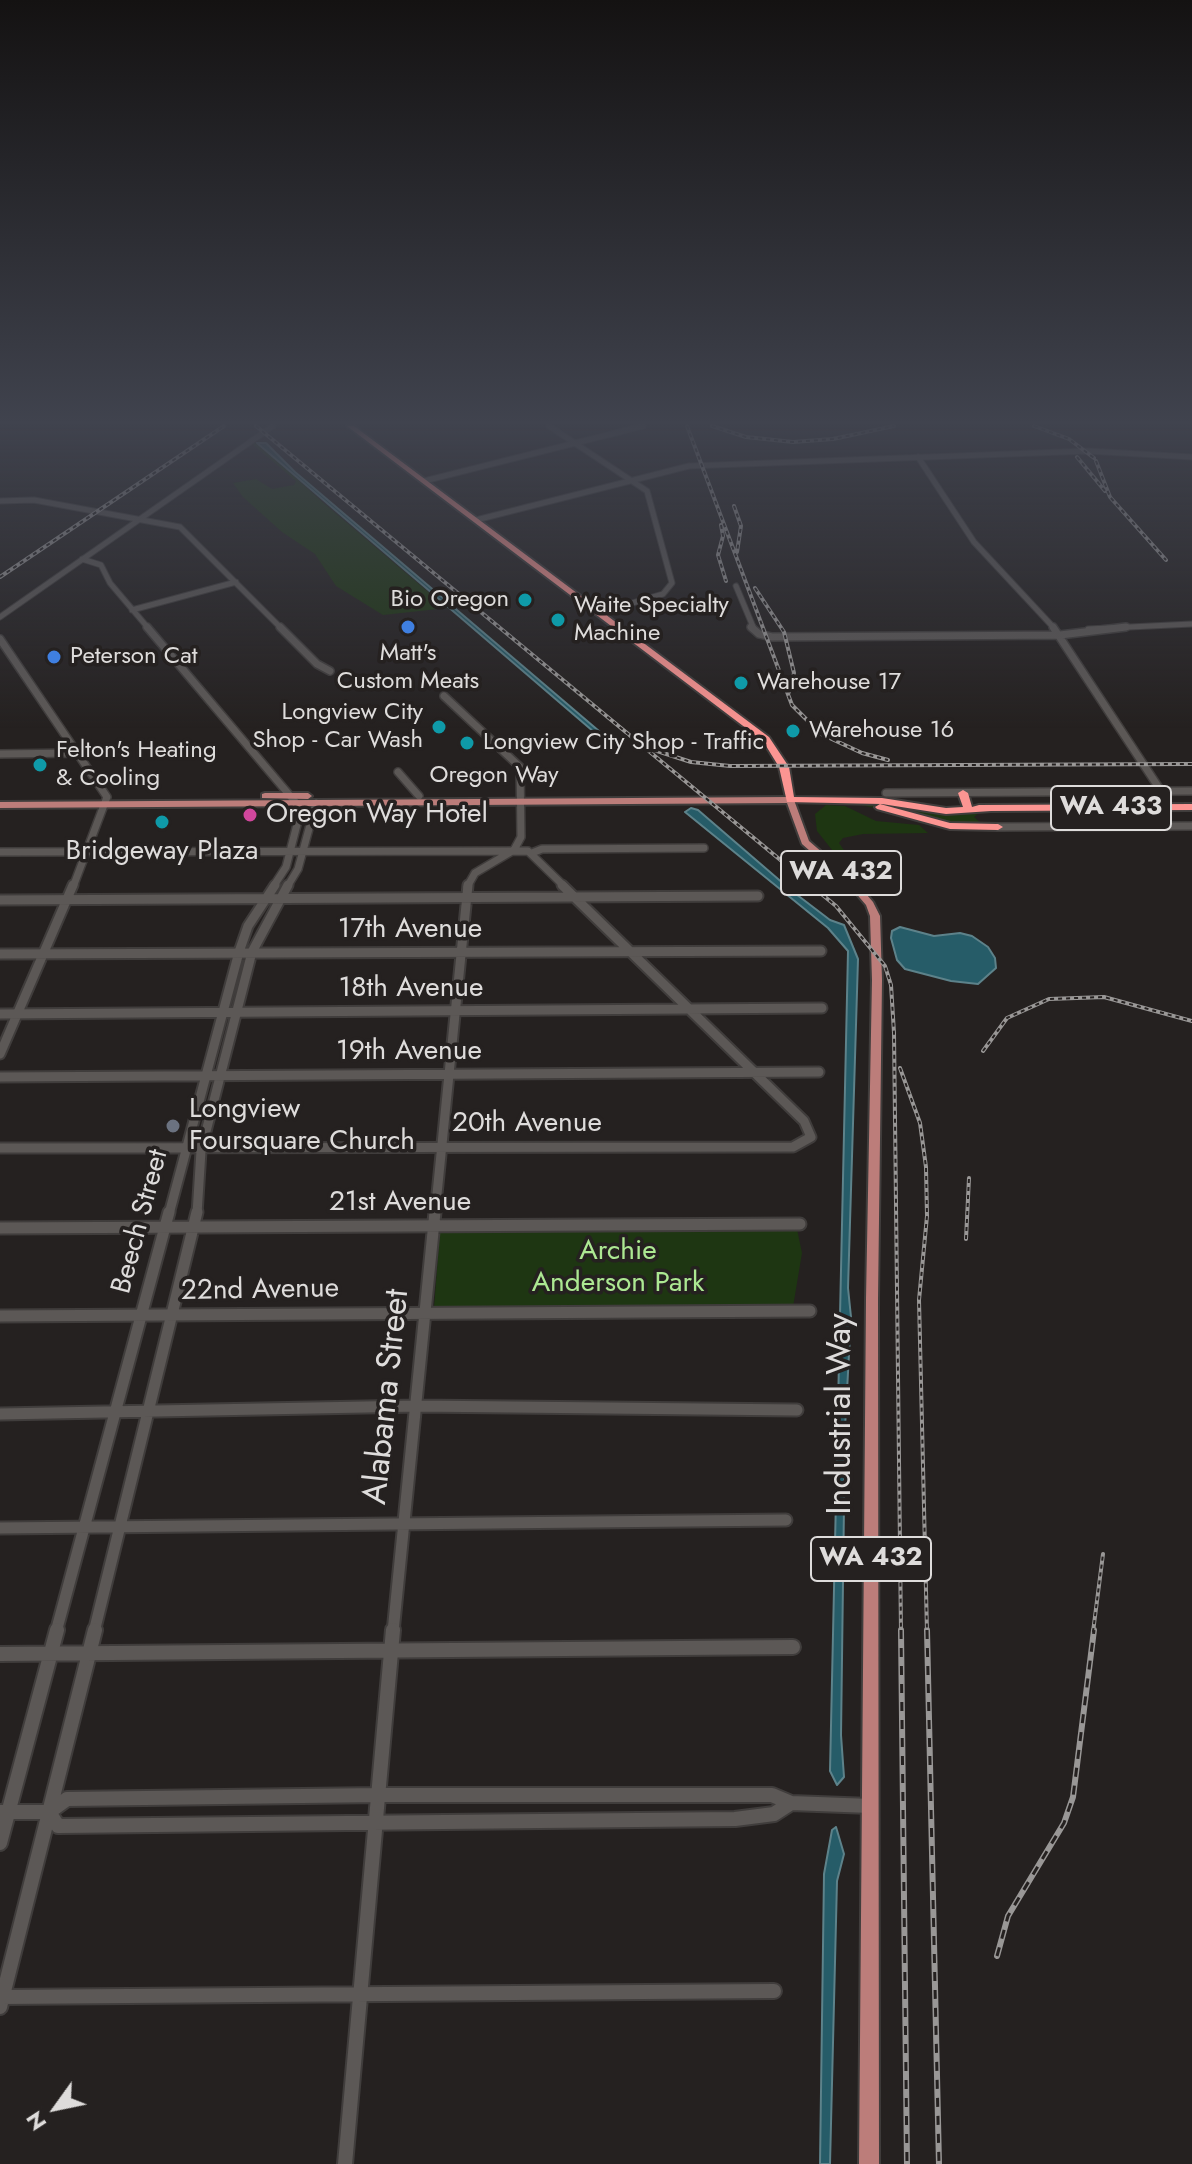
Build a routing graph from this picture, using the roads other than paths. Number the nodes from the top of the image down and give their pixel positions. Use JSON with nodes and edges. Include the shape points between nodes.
{"nodes":[{"id":1,"x":128,"y":527,"type":"edge"},
{"id":2,"x":175,"y":527,"type":"edge"},
{"id":3,"x":485,"y":527,"type":"edge"},
{"id":4,"x":656,"y":527,"type":"edge"},
{"id":5,"x":964,"y":527,"type":"edge"},
{"id":6,"x":82,"y":559,"type":"junction"},
{"id":7,"x":236,"y":582,"type":"junction"},
{"id":8,"x":736,"y":586,"type":"dead end"},
{"id":9,"x":132,"y":610,"type":"junction"},
{"id":10,"x":598,"y":613,"type":"junction"},
{"id":11,"x":0,"y":617,"type":"edge"},
{"id":12,"x":1192,"y":624,"type":"edge"},
{"id":13,"x":1060,"y":635,"type":"junction"},
{"id":14,"x":0,"y":639,"type":"edge"},
{"id":15,"x":330,"y":671,"type":"dead end"},
{"id":16,"x":444,"y":696,"type":"dead end"},
{"id":17,"x":75,"y":753,"type":"junction"},
{"id":18,"x":0,"y":754,"type":"edge"},
{"id":19,"x":398,"y":772,"type":"dead end"},
{"id":20,"x":281,"y":785,"type":"junction"},
{"id":21,"x":1161,"y":791,"type":"junction"},
{"id":22,"x":1192,"y":791,"type":"edge"},
{"id":23,"x":886,"y":793,"type":"dead end"},
{"id":24,"x":963,"y":793,"type":"junction"},
{"id":25,"x":267,"y":796,"type":"junction"},
{"id":26,"x":419,"y":796,"type":"junction"},
{"id":27,"x":789,"y":796,"type":"junction"},
{"id":28,"x":0,"y":798,"type":"edge"},
{"id":29,"x":522,"y":799,"type":"junction"},
{"id":30,"x":294,"y":800,"type":"junction"},
{"id":31,"x":837,"y":800,"type":"junction"},
{"id":32,"x":107,"y":801,"type":"junction"},
{"id":33,"x":316,"y":803,"type":"junction"},
{"id":34,"x":0,"y":805,"type":"edge"},
{"id":35,"x":1192,"y":807,"type":"edge"},
{"id":36,"x":968,"y":808,"type":"junction"},
{"id":37,"x":984,"y":810,"type":"junction"},
{"id":38,"x":313,"y":819,"type":"junction"},
{"id":39,"x":1192,"y":826,"type":"edge"},
{"id":40,"x":998,"y":827,"type":"junction"},
{"id":41,"x":704,"y":848,"type":"dead end"},
{"id":42,"x":291,"y":849,"type":"junction"},
{"id":43,"x":305,"y":849,"type":"junction"},
{"id":44,"x":514,"y":850,"type":"junction"},
{"id":45,"x":88,"y":851,"type":"junction"},
{"id":46,"x":0,"y":852,"type":"edge"},
{"id":47,"x":532,"y":853,"type":"junction"},
{"id":48,"x":758,"y":896,"type":"dead end"},
{"id":49,"x":579,"y":897,"type":"junction"},
{"id":50,"x":265,"y":898,"type":"junction"},
{"id":51,"x":279,"y":898,"type":"junction"},
{"id":52,"x":465,"y":899,"type":"junction"},
{"id":53,"x":0,"y":900,"type":"edge"},
{"id":54,"x":65,"y":900,"type":"junction"},
{"id":55,"x":633,"y":950,"type":"junction"},
{"id":56,"x":821,"y":951,"type":"dead end"},
{"id":57,"x":239,"y":952,"type":"junction"},
{"id":58,"x":252,"y":952,"type":"junction"},
{"id":59,"x":460,"y":952,"type":"junction"},
{"id":60,"x":0,"y":954,"type":"edge"},
{"id":61,"x":43,"y":954,"type":"junction"},
{"id":62,"x":822,"y":1008,"type":"dead end"},
{"id":63,"x":692,"y":1009,"type":"junction"},
{"id":64,"x":454,"y":1010,"type":"junction"},
{"id":65,"x":223,"y":1011,"type":"junction"},
{"id":66,"x":238,"y":1011,"type":"junction"},
{"id":67,"x":0,"y":1014,"type":"edge"},
{"id":68,"x":17,"y":1014,"type":"junction"},
{"id":69,"x":0,"y":1054,"type":"edge"},
{"id":70,"x":754,"y":1071,"type":"junction"},
{"id":71,"x":819,"y":1072,"type":"dead end"},
{"id":72,"x":206,"y":1074,"type":"junction"},
{"id":73,"x":222,"y":1074,"type":"junction"},
{"id":74,"x":447,"y":1075,"type":"junction"},
{"id":75,"x":0,"y":1077,"type":"edge"},
{"id":76,"x":439,"y":1145,"type":"junction"},
{"id":77,"x":0,"y":1148,"type":"edge"},
{"id":78,"x":185,"y":1150,"type":"junction"},
{"id":79,"x":201,"y":1151,"type":"junction"},
{"id":80,"x":800,"y":1224,"type":"dead end"},
{"id":81,"x":196,"y":1227,"type":"junction"},
{"id":82,"x":0,"y":1228,"type":"edge"},
{"id":83,"x":165,"y":1228,"type":"junction"},
{"id":84,"x":433,"y":1228,"type":"junction"},
{"id":85,"x":810,"y":1311,"type":"dead end"},
{"id":86,"x":424,"y":1313,"type":"junction"},
{"id":87,"x":0,"y":1316,"type":"edge"},
{"id":88,"x":141,"y":1316,"type":"junction"},
{"id":89,"x":174,"y":1317,"type":"junction"},
{"id":90,"x":417,"y":1406,"type":"junction"},
{"id":91,"x":797,"y":1410,"type":"dead end"},
{"id":92,"x":150,"y":1413,"type":"junction"},
{"id":93,"x":0,"y":1414,"type":"edge"},
{"id":94,"x":115,"y":1414,"type":"junction"},
{"id":95,"x":786,"y":1520,"type":"dead end"},
{"id":96,"x":403,"y":1521,"type":"junction"},
{"id":97,"x":85,"y":1527,"type":"junction"},
{"id":98,"x":122,"y":1527,"type":"junction"},
{"id":99,"x":0,"y":1528,"type":"edge"},
{"id":100,"x":793,"y":1647,"type":"dead end"},
{"id":101,"x":392,"y":1650,"type":"junction"},
{"id":102,"x":89,"y":1653,"type":"junction"},
{"id":103,"x":0,"y":1654,"type":"edge"},
{"id":104,"x":51,"y":1654,"type":"junction"},
{"id":105,"x":380,"y":1795,"type":"junction"},
{"id":106,"x":791,"y":1803,"type":"junction"},
{"id":107,"x":871,"y":1806,"type":"junction"},
{"id":108,"x":4,"y":1812,"type":"edge"},
{"id":109,"x":49,"y":1812,"type":"junction"},
{"id":110,"x":378,"y":1821,"type":"junction"},
{"id":111,"x":0,"y":1843,"type":"edge"},
{"id":112,"x":774,"y":1991,"type":"dead end"},
{"id":113,"x":361,"y":1994,"type":"junction"},
{"id":114,"x":1,"y":2001,"type":"edge"},
{"id":115,"x":345,"y":2164,"type":"edge"},
{"id":116,"x":869,"y":2164,"type":"edge"}],
"edges":[{"from":1,"to":6,"type":"street"},
{"from":2,"to":7,"type":"street"},
{"from":3,"to":10,"type":"highway","number":"WA 432"},
{"from":4,"to":10,"type":"street","via":[[671,588]]},
{"from":5,"to":13,"type":"street"},
{"from":6,"to":9,"type":"street","via":[[101,565]]},
{"from":6,"to":11,"type":"street"},
{"from":7,"to":9,"type":"street"},
{"from":7,"to":15,"type":"street"},
{"from":8,"to":13,"type":"street","via":[[751,627],[766,636]]},
{"from":9,"to":20,"type":"street"},
{"from":10,"to":27,"type":"highway","number":"WA 432","via":[[766,739],[784,767]]},
{"from":12,"to":13,"type":"street"},
{"from":13,"to":21,"type":"street"},
{"from":14,"to":17,"type":"street"},
{"from":16,"to":29,"type":"street","via":[[514,759],[522,776]]},
{"from":17,"to":18,"type":"street"},
{"from":17,"to":32,"type":"street"},
{"from":19,"to":26,"type":"street"},
{"from":20,"to":25,"type":"main road"},
{"from":20,"to":30,"type":"street"},
{"from":21,"to":22,"type":"street"},
{"from":21,"to":24,"type":"street"},
{"from":23,"to":24,"type":"street"},
{"from":24,"to":36,"type":"highway"},
{"from":25,"to":30,"type":"main road","name":"Oregon Way"},
{"from":25,"to":32,"type":"main road","name":"Oregon Way"},
{"from":26,"to":29,"type":"main road","name":"Oregon Way"},
{"from":26,"to":30,"type":"main road","name":"Oregon Way"},
{"from":27,"to":29,"type":"main road","name":"Oregon Way"},
{"from":27,"to":31,"type":"highway","name":"Oregon Way","number":"WA 433"},
{"from":27,"to":36,"type":"highway","name":"Oregon Way","number":"WA 433","via":[[874,795]]},
{"from":27,"to":107,"type":"main road","name":"Industrial Way","number":"WA 432","via":[[805,842],[862,893],[875,916]]},
{"from":28,"to":32,"type":"main road","name":"Oregon Way"},
{"from":29,"to":33,"type":"main road","name":"Oregon Way"},
{"from":29,"to":44,"type":"street","via":[[521,837]]},
{"from":30,"to":32,"type":"main road","name":"Oregon Way"},
{"from":30,"to":33,"type":"main road","name":"Oregon Way"},
{"from":30,"to":38,"type":"street"},
{"from":30,"to":42,"type":"street","name":"Beech Street","via":[[300,813]]},
{"from":31,"to":37,"type":"highway","name":"Oregon Way","number":"WA 433"},
{"from":31,"to":40,"type":"highway","via":[[950,826]]},
{"from":32,"to":34,"type":"main road","name":"Oregon Way"},
{"from":32,"to":45,"type":"street"},
{"from":33,"to":38,"type":"street","name":"Beech Street"},
{"from":35,"to":37,"type":"highway","name":"Oregon Way","number":"WA 433"},
{"from":36,"to":37,"type":"highway","name":"Oregon Way","number":"WA 433"},
{"from":37,"to":40,"type":"highway","via":[[975,815],[976,821]]},
{"from":38,"to":43,"type":"street","name":"Beech Street"},
{"from":39,"to":40,"type":"street"},
{"from":41,"to":47,"type":"street"},
{"from":42,"to":43,"type":"street"},
{"from":42,"to":45,"type":"street"},
{"from":42,"to":50,"type":"street","name":"Beech Street","via":[[286,867]]},
{"from":43,"to":44,"type":"street"},
{"from":43,"to":51,"type":"street","name":"Beech Street"},
{"from":44,"to":47,"type":"street"},
{"from":44,"to":52,"type":"street","name":"Alabama Street","via":[[475,873]]},
{"from":45,"to":46,"type":"street"},
{"from":45,"to":54,"type":"street"},
{"from":47,"to":49,"type":"street"},
{"from":48,"to":49,"type":"street"},
{"from":49,"to":52,"type":"street"},
{"from":49,"to":55,"type":"street"},
{"from":50,"to":51,"type":"street"},
{"from":50,"to":54,"type":"street"},
{"from":50,"to":57,"type":"street","name":"Beech Street"},
{"from":51,"to":52,"type":"street"},
{"from":51,"to":58,"type":"street","name":"Beech Street"},
{"from":52,"to":59,"type":"street","name":"Alabama Street"},
{"from":53,"to":54,"type":"street"},
{"from":54,"to":61,"type":"street"},
{"from":55,"to":56,"type":"street","name":"17th Avenue"},
{"from":55,"to":59,"type":"street","name":"17th Avenue"},
{"from":55,"to":63,"type":"street"},
{"from":57,"to":58,"type":"street","name":"17th Avenue"},
{"from":57,"to":61,"type":"street","name":"17th Avenue"},
{"from":57,"to":65,"type":"street","name":"Beech Street"},
{"from":58,"to":59,"type":"street","name":"17th Avenue"},
{"from":58,"to":66,"type":"street","name":"Beech Street"},
{"from":59,"to":64,"type":"street","name":"Alabama Street"},
{"from":60,"to":61,"type":"street","name":"17th Avenue"},
{"from":61,"to":68,"type":"street"},
{"from":62,"to":63,"type":"street","name":"18th Avenue"},
{"from":63,"to":64,"type":"street","name":"18th Avenue"},
{"from":63,"to":70,"type":"street"},
{"from":64,"to":66,"type":"street","name":"18th Avenue"},
{"from":64,"to":74,"type":"street","name":"Alabama Street"},
{"from":65,"to":66,"type":"street","name":"18th Avenue"},
{"from":65,"to":68,"type":"street","name":"18th Avenue"},
{"from":65,"to":72,"type":"street","name":"Beech Street"},
{"from":66,"to":73,"type":"street","name":"Beech Street"},
{"from":67,"to":68,"type":"street","name":"18th Avenue"},
{"from":68,"to":69,"type":"street"},
{"from":70,"to":71,"type":"street","name":"19th Avenue"},
{"from":70,"to":74,"type":"street","name":"19th Avenue"},
{"from":70,"to":76,"type":"street","name":"20th Avenue","via":[[804,1121],[811,1137],[793,1147]]},
{"from":72,"to":73,"type":"street","name":"19th Avenue"},
{"from":72,"to":75,"type":"street","name":"19th Avenue"},
{"from":72,"to":78,"type":"street","name":"Beech Street"},
{"from":73,"to":74,"type":"street","name":"19th Avenue"},
{"from":73,"to":79,"type":"street","name":"Beech Street"},
{"from":74,"to":76,"type":"street","name":"Alabama Street"},
{"from":76,"to":79,"type":"street","name":"20th Avenue"},
{"from":76,"to":84,"type":"street","name":"Alabama Street"},
{"from":77,"to":78,"type":"street","name":"20th Avenue"},
{"from":78,"to":79,"type":"street","name":"20th Avenue"},
{"from":78,"to":83,"type":"street","name":"Beech Street"},
{"from":79,"to":81,"type":"street","name":"Beech Street"},
{"from":80,"to":84,"type":"street","name":"21st Avenue"},
{"from":81,"to":83,"type":"street","name":"21st Avenue"},
{"from":81,"to":84,"type":"street","name":"21st Avenue"},
{"from":81,"to":89,"type":"street","name":"Beech Street"},
{"from":82,"to":83,"type":"street","name":"21st Avenue"},
{"from":83,"to":88,"type":"street","name":"Beech Street"},
{"from":84,"to":86,"type":"street","name":"Alabama Street"},
{"from":85,"to":86,"type":"street","name":"22nd Avenue"},
{"from":86,"to":89,"type":"street","name":"22nd Avenue"},
{"from":86,"to":90,"type":"street","name":"Alabama Street"},
{"from":87,"to":88,"type":"street","name":"22nd Avenue"},
{"from":88,"to":89,"type":"street","name":"22nd Avenue"},
{"from":88,"to":94,"type":"street","name":"Beech Street"},
{"from":89,"to":92,"type":"street","name":"Beech Street"},
{"from":90,"to":91,"type":"street"},
{"from":90,"to":92,"type":"street"},
{"from":90,"to":96,"type":"street","name":"Alabama Street"},
{"from":92,"to":94,"type":"street"},
{"from":92,"to":98,"type":"street","name":"Beech Street"},
{"from":93,"to":94,"type":"street"},
{"from":94,"to":97,"type":"street","name":"Beech Street"},
{"from":95,"to":96,"type":"street"},
{"from":96,"to":98,"type":"street"},
{"from":96,"to":101,"type":"street","name":"Alabama Street"},
{"from":97,"to":98,"type":"street"},
{"from":97,"to":99,"type":"street"},
{"from":97,"to":104,"type":"street","name":"Beech Street"},
{"from":98,"to":102,"type":"street","name":"Beech Street"},
{"from":100,"to":101,"type":"street"},
{"from":101,"to":102,"type":"street"},
{"from":101,"to":105,"type":"street","name":"Alabama Street"},
{"from":102,"to":104,"type":"street"},
{"from":102,"to":109,"type":"street","name":"Beech Street"},
{"from":103,"to":104,"type":"street"},
{"from":104,"to":108,"type":"street","name":"Beech Street"},
{"from":105,"to":106,"type":"street","via":[[772,1795]]},
{"from":105,"to":109,"type":"street","via":[[67,1799]]},
{"from":105,"to":110,"type":"street","name":"Alabama Street"},
{"from":106,"to":107,"type":"street"},
{"from":106,"to":110,"type":"street","via":[[774,1814],[735,1819]]},
{"from":107,"to":116,"type":"main road","name":"Industrial Way","number":"WA 432"},
{"from":108,"to":109,"type":"street"},
{"from":108,"to":111,"type":"street","name":"Beech Street"},
{"from":109,"to":110,"type":"street","via":[[58,1826]]},
{"from":109,"to":114,"type":"street","name":"Beech Street"},
{"from":110,"to":113,"type":"street","name":"Alabama Street"},
{"from":112,"to":113,"type":"street"},
{"from":113,"to":114,"type":"street"},
{"from":113,"to":115,"type":"street","name":"Alabama Street"}]}
